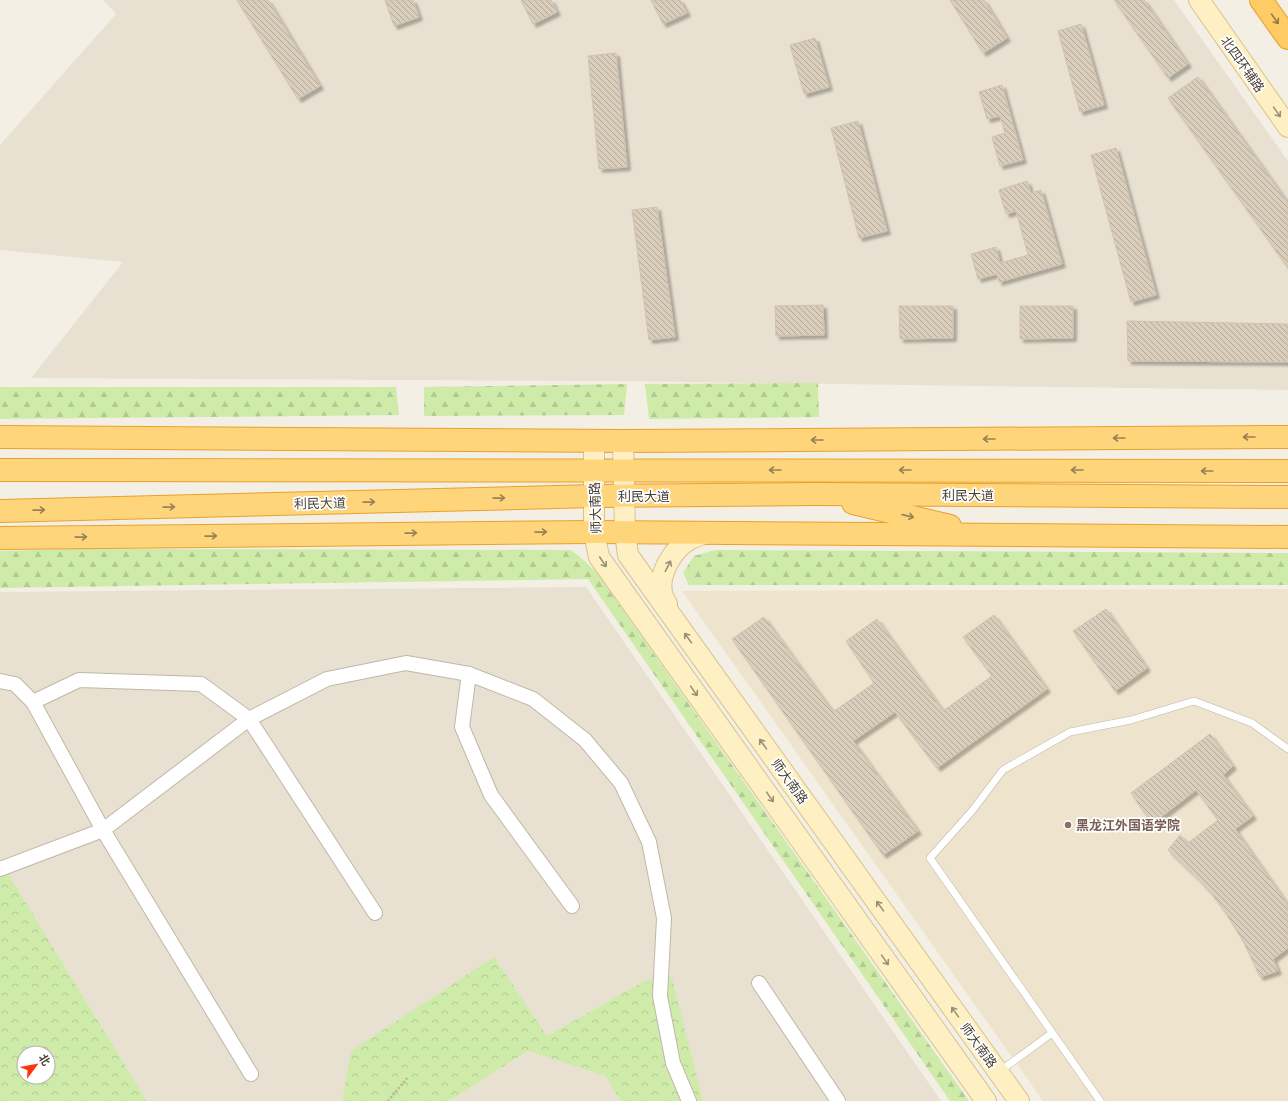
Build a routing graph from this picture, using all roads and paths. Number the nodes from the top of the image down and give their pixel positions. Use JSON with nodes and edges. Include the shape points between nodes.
{"nodes":[{"id":1,"x":1199,"y":0,"type":"edge"},
{"id":2,"x":1261,"y":0,"type":"edge"},
{"id":3,"x":1288,"y":38,"type":"edge"},
{"id":4,"x":1288,"y":127,"type":"edge"},
{"id":5,"x":0,"y":437,"type":"edge"},
{"id":6,"x":1288,"y":437,"type":"edge"},
{"id":7,"x":594,"y":440,"type":"junction"},
{"id":8,"x":840,"y":440,"type":"junction"},
{"id":9,"x":623,"y":441,"type":"junction"},
{"id":10,"x":0,"y":470,"type":"edge"},
{"id":11,"x":624,"y":470,"type":"junction"},
{"id":12,"x":984,"y":470,"type":"junction"},
{"id":13,"x":594,"y":471,"type":"junction"},
{"id":14,"x":1288,"y":471,"type":"edge"},
{"id":15,"x":815,"y":494,"type":"junction"},
{"id":16,"x":595,"y":496,"type":"junction"},
{"id":17,"x":624,"y":496,"type":"junction"},
{"id":18,"x":1288,"y":496,"type":"edge"},
{"id":19,"x":0,"y":511,"type":"edge"},
{"id":20,"x":594,"y":532,"type":"junction"},
{"id":21,"x":625,"y":532,"type":"junction"},
{"id":22,"x":710,"y":533,"type":"junction"},
{"id":23,"x":990,"y":535,"type":"junction"},
{"id":24,"x":1288,"y":537,"type":"edge"},
{"id":25,"x":0,"y":538,"type":"edge"},
{"id":26,"x":671,"y":615,"type":"junction"},
{"id":27,"x":469,"y":674,"type":"junction"},
{"id":28,"x":0,"y":681,"type":"edge"},
{"id":29,"x":33,"y":702,"type":"junction"},
{"id":30,"x":249,"y":718,"type":"junction"},
{"id":31,"x":1288,"y":749,"type":"edge"},
{"id":32,"x":103,"y":830,"type":"junction"},
{"id":33,"x":0,"y":869,"type":"edge"},
{"id":34,"x":572,"y":906,"type":"dead end"},
{"id":35,"x":375,"y":913,"type":"dead end"},
{"id":36,"x":759,"y":983,"type":"dead end"},
{"id":37,"x":1052,"y":1033,"type":"junction"},
{"id":38,"x":998,"y":1072,"type":"junction"},
{"id":39,"x":251,"y":1074,"type":"dead end"},
{"id":40,"x":408,"y":1077,"type":"dead end"},
{"id":41,"x":388,"y":1101,"type":"edge"},
{"id":42,"x":689,"y":1101,"type":"edge"},
{"id":43,"x":838,"y":1101,"type":"edge"},
{"id":44,"x":986,"y":1101,"type":"edge"},
{"id":45,"x":1018,"y":1101,"type":"edge"},
{"id":46,"x":1100,"y":1101,"type":"edge"}],
"edges":[{"from":1,"to":4,"type":"main road","name":"北四环辅路","one_way":true},
{"from":2,"to":3,"type":"highway","one_way":true},
{"from":5,"to":7,"type":"highway"},
{"from":6,"to":8,"type":"highway","one_way":true},
{"from":7,"to":9,"type":"highway"},
{"from":7,"to":13,"type":"main road","name":"师大南路"},
{"from":8,"to":9,"type":"highway","one_way":true},
{"from":8,"to":12,"type":"highway"},
{"from":9,"to":11,"type":"main road","name":"师大南路"},
{"from":10,"to":13,"type":"highway","name":"利民大道"},
{"from":12,"to":11,"type":"highway","name":"利民大道","one_way":true},
{"from":11,"to":13,"type":"highway","name":"利民大道"},
{"from":11,"to":17,"type":"main road","name":"师大南路"},
{"from":14,"to":12,"type":"highway","name":"利民大道","one_way":true},
{"from":13,"to":16,"type":"main road","name":"师大南路"},
{"from":15,"to":17,"type":"highway","name":"利民大道"},
{"from":15,"to":18,"type":"highway","name":"利民大道"},
{"from":15,"to":23,"type":"highway","one_way":true},
{"from":16,"to":17,"type":"highway","name":"利民大道"},
{"from":19,"to":16,"type":"highway","name":"利民大道","one_way":true},
{"from":16,"to":20,"type":"main road","name":"师大南路"},
{"from":17,"to":21,"type":"main road","name":"师大南路"},
{"from":20,"to":21,"type":"highway"},
{"from":25,"to":20,"type":"highway","one_way":true},
{"from":20,"to":44,"type":"main road","name":"师大南路","one_way":true,"via":[[599,557]]},
{"from":21,"to":22,"type":"highway"},
{"from":21,"to":26,"type":"main road","name":"师大南路","via":[[628,555]]},
{"from":22,"to":23,"type":"highway"},
{"from":26,"to":22,"type":"main road","one_way":true,"via":[[662,593],[662,583],[668,565],[683,544]]},
{"from":23,"to":24,"type":"highway"},
{"from":38,"to":26,"type":"main road","name":"师大南路","one_way":true},
{"from":27,"to":30,"type":"street","via":[[406,663],[327,679]]},
{"from":27,"to":34,"type":"street","via":[[462,727],[491,795]]},
{"from":27,"to":42,"type":"street","via":[[533,698],[585,740],[621,782],[649,842],[664,918],[660,996],[673,1062]]},
{"from":28,"to":29,"type":"street","via":[[15,684]]},
{"from":29,"to":30,"type":"street","via":[[79,680],[201,684]]},
{"from":29,"to":32,"type":"street"},
{"from":30,"to":32,"type":"street"},
{"from":30,"to":35,"type":"street"},
{"from":31,"to":37,"type":"lane","via":[[1252,723],[1194,701],[1131,720],[1070,732],[1003,770],[972,811],[930,858]]},
{"from":32,"to":33,"type":"street"},
{"from":32,"to":39,"type":"street"},
{"from":36,"to":43,"type":"street"},
{"from":37,"to":38,"type":"lane"},
{"from":37,"to":46,"type":"lane"},
{"from":38,"to":45,"type":"main road","name":"师大南路"},
{"from":40,"to":41,"type":"path"}]}
